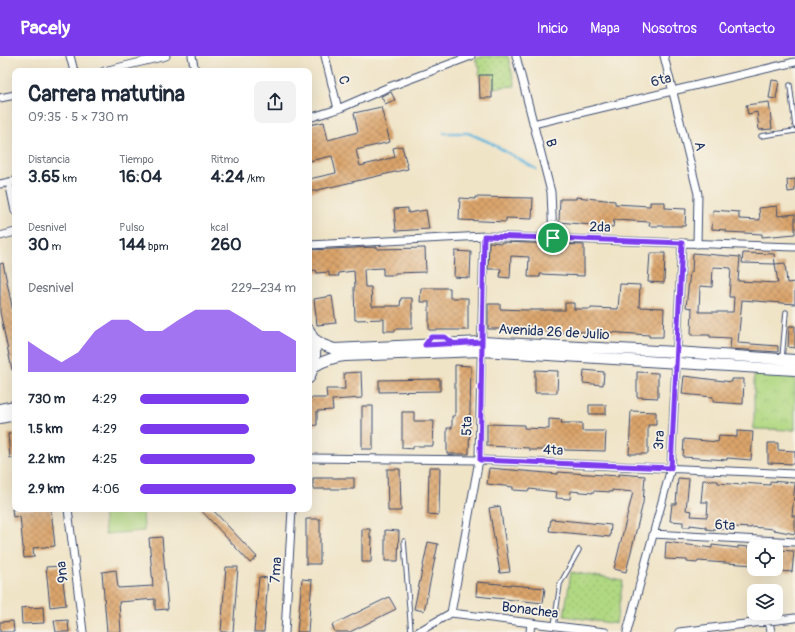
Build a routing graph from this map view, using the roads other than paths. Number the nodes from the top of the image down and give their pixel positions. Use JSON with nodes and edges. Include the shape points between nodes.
{"nodes":[{"id":1,"x":70,"y":56,"type":"edge"},
{"id":2,"x":166,"y":56,"type":"edge"},
{"id":3,"x":192,"y":56,"type":"edge"},
{"id":4,"x":325,"y":56,"type":"edge"},
{"id":5,"x":470,"y":56,"type":"edge"},
{"id":6,"x":516,"y":56,"type":"edge"},
{"id":7,"x":664,"y":56,"type":"edge"},
{"id":8,"x":795,"y":62,"type":"edge"},
{"id":9,"x":73,"y":68,"type":"edge"},
{"id":10,"x":116,"y":68,"type":"edge"},
{"id":11,"x":194,"y":68,"type":"edge"},
{"id":12,"x":790,"y":85,"type":"dead end"},
{"id":13,"x":673,"y":91,"type":"junction"},
{"id":14,"x":12,"y":96,"type":"edge"},
{"id":15,"x":0,"y":98,"type":"edge"},
{"id":16,"x":338,"y":109,"type":"junction"},
{"id":17,"x":312,"y":117,"type":"edge"},
{"id":18,"x":533,"y":124,"type":"junction"},
{"id":19,"x":795,"y":126,"type":"edge"},
{"id":20,"x":795,"y":131,"type":"edge"},
{"id":21,"x":761,"y":136,"type":"dead end"},
{"id":22,"x":12,"y":182,"type":"edge"},
{"id":23,"x":0,"y":184,"type":"edge"},
{"id":24,"x":12,"y":233,"type":"edge"},
{"id":25,"x":0,"y":236,"type":"edge"},
{"id":26,"x":484,"y":236,"type":"junction"},
{"id":27,"x":553,"y":238,"type":"junction"},
{"id":28,"x":682,"y":243,"type":"junction"},
{"id":29,"x":697,"y":244,"type":"junction"},
{"id":30,"x":312,"y":245,"type":"edge"},
{"id":31,"x":795,"y":247,"type":"edge"},
{"id":32,"x":786,"y":312,"type":"dead end"},
{"id":33,"x":312,"y":335,"type":"edge"},
{"id":34,"x":312,"y":338,"type":"edge"},
{"id":35,"x":482,"y":347,"type":"junction"},
{"id":36,"x":676,"y":357,"type":"junction"},
{"id":37,"x":782,"y":359,"type":"junction"},
{"id":38,"x":795,"y":360,"type":"edge"},
{"id":39,"x":315,"y":366,"type":"junction"},
{"id":40,"x":795,"y":370,"type":"edge"},
{"id":41,"x":312,"y":372,"type":"edge"},
{"id":42,"x":12,"y":407,"type":"edge"},
{"id":43,"x":0,"y":409,"type":"edge"},
{"id":44,"x":12,"y":416,"type":"edge"},
{"id":45,"x":0,"y":418,"type":"edge"},
{"id":46,"x":312,"y":458,"type":"edge"},
{"id":47,"x":480,"y":460,"type":"junction"},
{"id":48,"x":671,"y":468,"type":"junction"},
{"id":49,"x":795,"y":474,"type":"edge"},
{"id":50,"x":68,"y":512,"type":"edge"},
{"id":51,"x":292,"y":512,"type":"edge"},
{"id":52,"x":653,"y":534,"type":"junction"},
{"id":53,"x":404,"y":541,"type":"dead end"},
{"id":54,"x":795,"y":542,"type":"edge"},
{"id":55,"x":579,"y":550,"type":"dead end"},
{"id":56,"x":451,"y":613,"type":"junction"},
{"id":57,"x":795,"y":618,"type":"edge"},
{"id":58,"x":769,"y":621,"type":"junction"},
{"id":59,"x":532,"y":623,"type":"junction"},
{"id":60,"x":554,"y":626,"type":"junction"},
{"id":61,"x":692,"y":631,"type":"edge"},
{"id":62,"x":82,"y":632,"type":"edge"},
{"id":63,"x":285,"y":632,"type":"edge"},
{"id":64,"x":411,"y":632,"type":"edge"},
{"id":65,"x":418,"y":632,"type":"edge"},
{"id":66,"x":530,"y":632,"type":"edge"},
{"id":67,"x":605,"y":632,"type":"edge"},
{"id":68,"x":627,"y":632,"type":"edge"},
{"id":69,"x":679,"y":632,"type":"edge"},
{"id":70,"x":770,"y":632,"type":"edge"}],
"edges":[{"from":1,"to":9,"type":"street"},
{"from":2,"to":10,"type":"street"},
{"from":3,"to":11,"type":"street"},
{"from":4,"to":16,"type":"street","name":"C"},
{"from":5,"to":16,"type":"street"},
{"from":6,"to":18,"type":"street","name":"B"},
{"from":7,"to":13,"type":"street","name":"A"},
{"from":8,"to":13,"type":"street","name":"6ta"},
{"from":12,"to":19,"type":"lane"},
{"from":13,"to":18,"type":"street","name":"6ta"},
{"from":13,"to":29,"type":"street","name":"A","via":[[698,194]]},
{"from":14,"to":15,"type":"street"},
{"from":16,"to":17,"type":"street"},
{"from":18,"to":27,"type":"street","name":"B","via":[[551,192]]},
{"from":20,"to":21,"type":"lane"},
{"from":22,"to":23,"type":"street"},
{"from":24,"to":25,"type":"street"},
{"from":26,"to":27,"type":"street","name":"2da"},
{"from":26,"to":30,"type":"street","name":"2da"},
{"from":26,"to":35,"type":"street","name":"5ta"},
{"from":27,"to":28,"type":"street","name":"2da"},
{"from":28,"to":29,"type":"street","name":"2da"},
{"from":28,"to":36,"type":"street","name":"3ra"},
{"from":29,"to":31,"type":"street","name":"2da"},
{"from":32,"to":37,"type":"lane"},
{"from":33,"to":35,"type":"main road","name":"Avenida 26 de Julio","via":[[323,345],[334,349],[454,344]]},
{"from":34,"to":39,"type":"main road","via":[[316,353]]},
{"from":35,"to":36,"type":"main road","name":"Avenida 26 de Julio"},
{"from":35,"to":39,"type":"main road","name":"Avenida 26 de Julio","via":[[339,357]]},
{"from":35,"to":47,"type":"street","name":"5ta"},
{"from":36,"to":37,"type":"main road","name":"Avenida 26 de Julio"},
{"from":36,"to":40,"type":"main road","name":"Avenida 26 de Julio"},
{"from":36,"to":48,"type":"street","name":"3ra"},
{"from":37,"to":38,"type":"main road","name":"Avenida 26 de Julio"},
{"from":39,"to":41,"type":"main road"},
{"from":42,"to":43,"type":"main road"},
{"from":44,"to":45,"type":"main road"},
{"from":46,"to":47,"type":"street","name":"4ta"},
{"from":47,"to":48,"type":"street","name":"4ta"},
{"from":47,"to":56,"type":"street","name":"5ta"},
{"from":48,"to":49,"type":"street","name":"4ta"},
{"from":48,"to":52,"type":"street","name":"3ra"},
{"from":50,"to":62,"type":"street","name":"9na"},
{"from":51,"to":63,"type":"street","name":"7ma"},
{"from":52,"to":54,"type":"street","name":"6ta"},
{"from":52,"to":68,"type":"street","name":"3ra"},
{"from":53,"to":64,"type":"lane"},
{"from":55,"to":60,"type":"lane","via":[[560,584]]},
{"from":56,"to":59,"type":"street","name":"Bonachea"},
{"from":56,"to":65,"type":"street"},
{"from":57,"to":58,"type":"street"},
{"from":58,"to":61,"type":"street"},
{"from":58,"to":70,"type":"street"},
{"from":59,"to":60,"type":"street","name":"Bonachea"},
{"from":59,"to":66,"type":"street"},
{"from":60,"to":67,"type":"street","name":"Bonachea"},
{"from":61,"to":69,"type":"street"}]}
